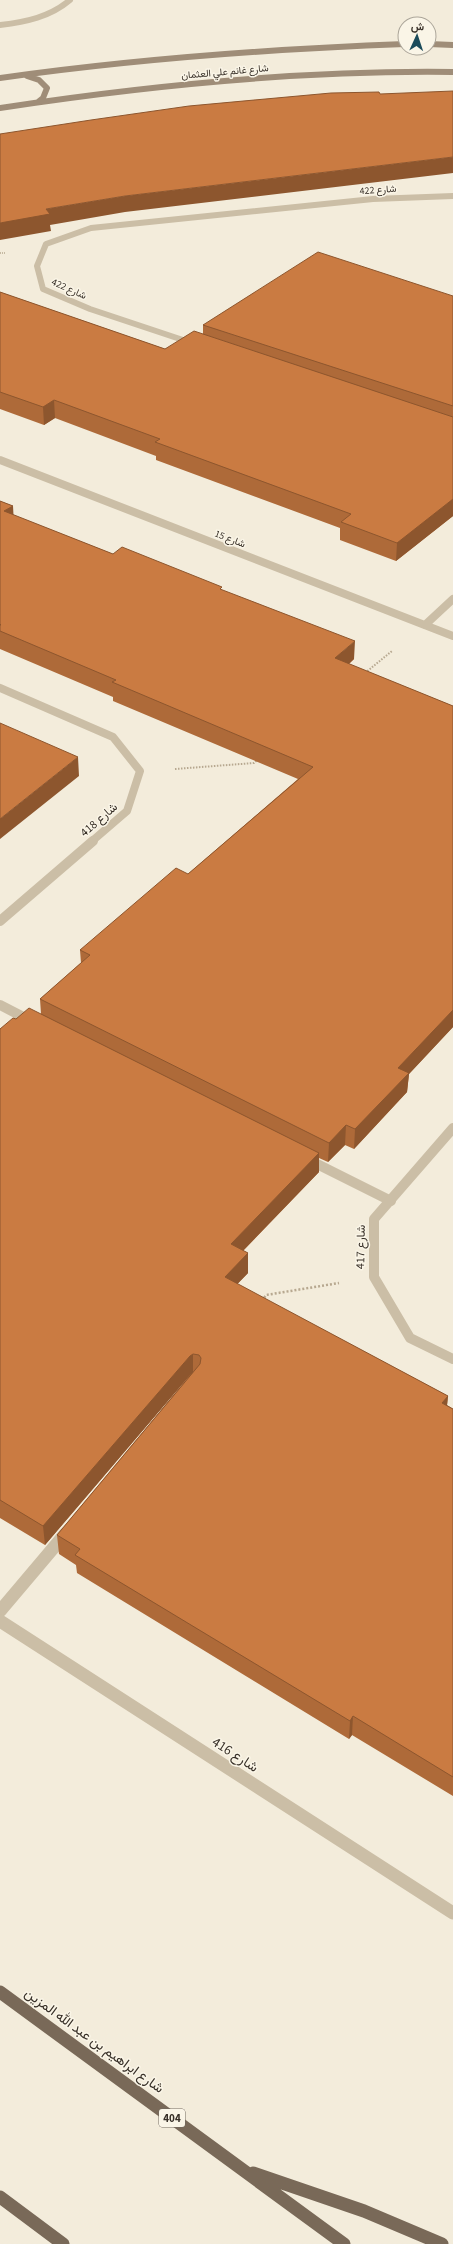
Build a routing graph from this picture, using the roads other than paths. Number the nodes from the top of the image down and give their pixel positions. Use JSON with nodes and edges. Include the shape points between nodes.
{"nodes":[{"id":1,"x":70,"y":0,"type":"edge"},
{"id":2,"x":0,"y":25,"type":"edge"},
{"id":3,"x":397,"y":44,"type":"edge"},
{"id":4,"x":437,"y":44,"type":"edge"},
{"id":5,"x":453,"y":44,"type":"edge"},
{"id":6,"x":453,"y":72,"type":"edge"},
{"id":7,"x":23,"y":75,"type":"junction"},
{"id":8,"x":0,"y":78,"type":"edge"},
{"id":9,"x":38,"y":102,"type":"junction"},
{"id":10,"x":0,"y":108,"type":"edge"},
{"id":11,"x":453,"y":196,"type":"edge"},
{"id":12,"x":196,"y":344,"type":"edge"},
{"id":13,"x":0,"y":460,"type":"edge"},
{"id":14,"x":453,"y":599,"type":"edge"},
{"id":15,"x":425,"y":625,"type":"junction"},
{"id":16,"x":453,"y":636,"type":"edge"},
{"id":17,"x":0,"y":688,"type":"edge"},
{"id":18,"x":0,"y":921,"type":"edge"},
{"id":19,"x":0,"y":1005,"type":"edge"},
{"id":20,"x":43,"y":1027,"type":"edge"},
{"id":21,"x":453,"y":1128,"type":"edge"},
{"id":22,"x":298,"y":1154,"type":"edge"},
{"id":23,"x":391,"y":1201,"type":"junction"},
{"id":24,"x":453,"y":1359,"type":"edge"},
{"id":25,"x":72,"y":1525,"type":"edge"},
{"id":26,"x":0,"y":1611,"type":"edge"},
{"id":27,"x":0,"y":1621,"type":"edge"},
{"id":28,"x":453,"y":1913,"type":"edge"},
{"id":29,"x":0,"y":1992,"type":"edge"},
{"id":30,"x":244,"y":2170,"type":"junction"},
{"id":31,"x":0,"y":2197,"type":"edge"},
{"id":32,"x":63,"y":2244,"type":"edge"},
{"id":33,"x":344,"y":2244,"type":"edge"},
{"id":34,"x":442,"y":2244,"type":"edge"}],
"edges":[{"from":1,"to":2,"type":"street","via":[[62,8],[26,23]]},
{"from":3,"to":7,"type":"street","name":"شارع غانم علي العثمان","via":[[223,53]]},
{"from":4,"to":5,"type":"street"},
{"from":6,"to":9,"type":"street","name":"شارع غانم علي العثمان","via":[[363,72],[284,76],[160,86]]},
{"from":7,"to":8,"type":"street","name":"شارع غانم علي العثمان"},
{"from":7,"to":9,"type":"street","via":[[39,80],[47,88],[43,98]]},
{"from":9,"to":10,"type":"street","name":"شارع غانم علي العثمان"},
{"from":11,"to":12,"type":"street","name":"شارع 422","via":[[373,199],[91,228],[46,244],[37,266],[43,288],[90,309]]},
{"from":13,"to":15,"type":"street","name":"شارع 15"},
{"from":14,"to":15,"type":"street"},
{"from":15,"to":16,"type":"street","name":"شارع 15"},
{"from":17,"to":18,"type":"street","name":"شارع 418","via":[[113,737],[140,772],[127,811]]},
{"from":19,"to":20,"type":"street"},
{"from":21,"to":23,"type":"street","name":"شارع 417"},
{"from":22,"to":23,"type":"street"},
{"from":23,"to":24,"type":"street","name":"شارع 417","via":[[374,1219],[374,1277],[410,1338]]},
{"from":25,"to":26,"type":"street"},
{"from":27,"to":28,"type":"street","name":"شارع 416"},
{"from":29,"to":30,"type":"main road","name":"شارع ابراهيم بن عبد الله المزين","number":"404"},
{"from":30,"to":33,"type":"main road","name":"شارع ابراهيم بن عبد الله المزين","number":"404"},
{"from":30,"to":34,"type":"main road","via":[[364,2211]]},
{"from":31,"to":32,"type":"main road"}]}
